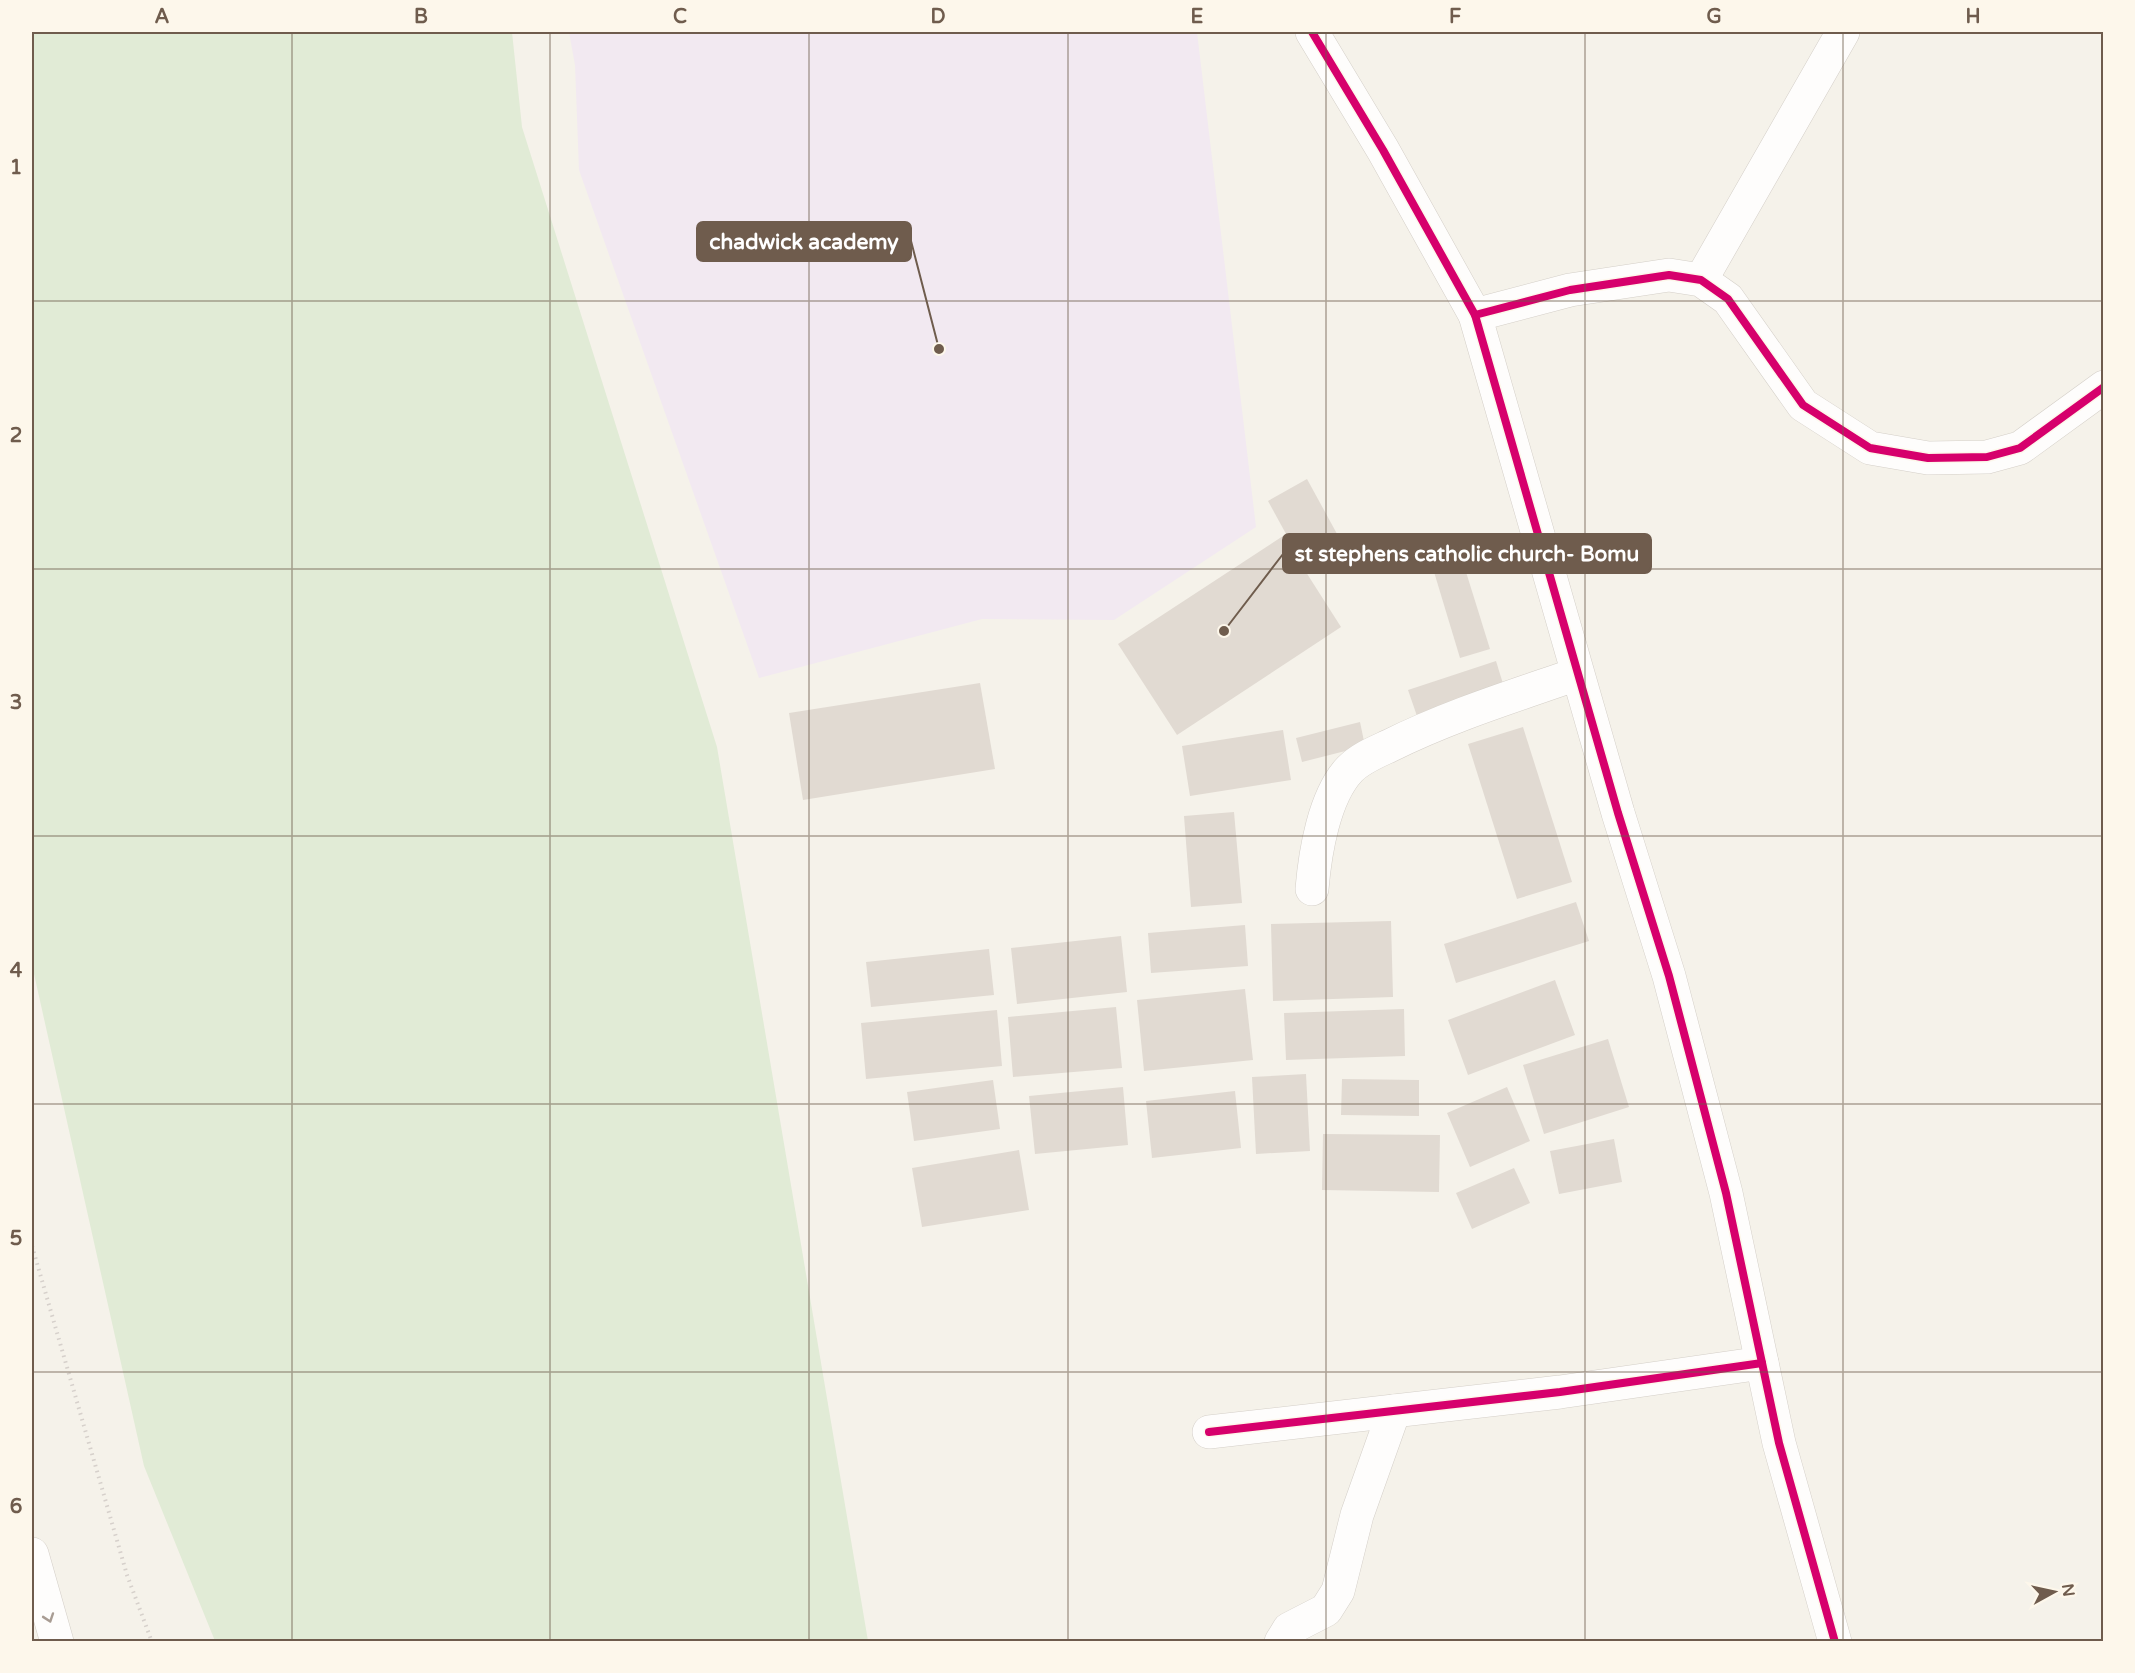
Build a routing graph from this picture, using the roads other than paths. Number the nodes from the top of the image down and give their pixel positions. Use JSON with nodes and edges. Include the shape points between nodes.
{"nodes":[{"id":1,"x":1312,"y":32,"type":"edge"},
{"id":2,"x":1843,"y":32,"type":"edge"},
{"id":3,"x":1701,"y":280,"type":"junction"},
{"id":4,"x":1475,"y":315,"type":"junction"},
{"id":5,"x":2103,"y":387,"type":"edge"},
{"id":6,"x":1577,"y":674,"type":"junction"},
{"id":7,"x":1312,"y":889,"type":"dead end"},
{"id":8,"x":1762,"y":1362,"type":"junction"},
{"id":9,"x":1394,"y":1411,"type":"junction"},
{"id":10,"x":1209,"y":1432,"type":"dead end"},
{"id":11,"x":32,"y":1554,"type":"edge"},
{"id":12,"x":57,"y":1641,"type":"edge"},
{"id":13,"x":1281,"y":1641,"type":"edge"},
{"id":14,"x":1835,"y":1641,"type":"edge"}],
"edges":[{"from":1,"to":4,"type":"street"},
{"from":2,"to":3,"type":"street"},
{"from":3,"to":4,"type":"street","via":[[1669,275],[1570,290]]},
{"from":3,"to":5,"type":"street","via":[[1728,299],[1803,405],[1870,448],[1928,458],[1987,457],[2020,448]]},
{"from":4,"to":6,"type":"street"},
{"from":6,"to":7,"type":"street","via":[[1409,736],[1350,769],[1333,796],[1316,851]]},
{"from":6,"to":8,"type":"street","via":[[1670,976],[1726,1193]]},
{"from":8,"to":9,"type":"street","via":[[1560,1392]]},
{"from":8,"to":14,"type":"street","via":[[1782,1454]]},
{"from":9,"to":10,"type":"street"},
{"from":9,"to":13,"type":"street","via":[[1357,1515],[1338,1591],[1326,1610],[1289,1629]]},
{"from":11,"to":12,"type":"street","one_way":true}]}
